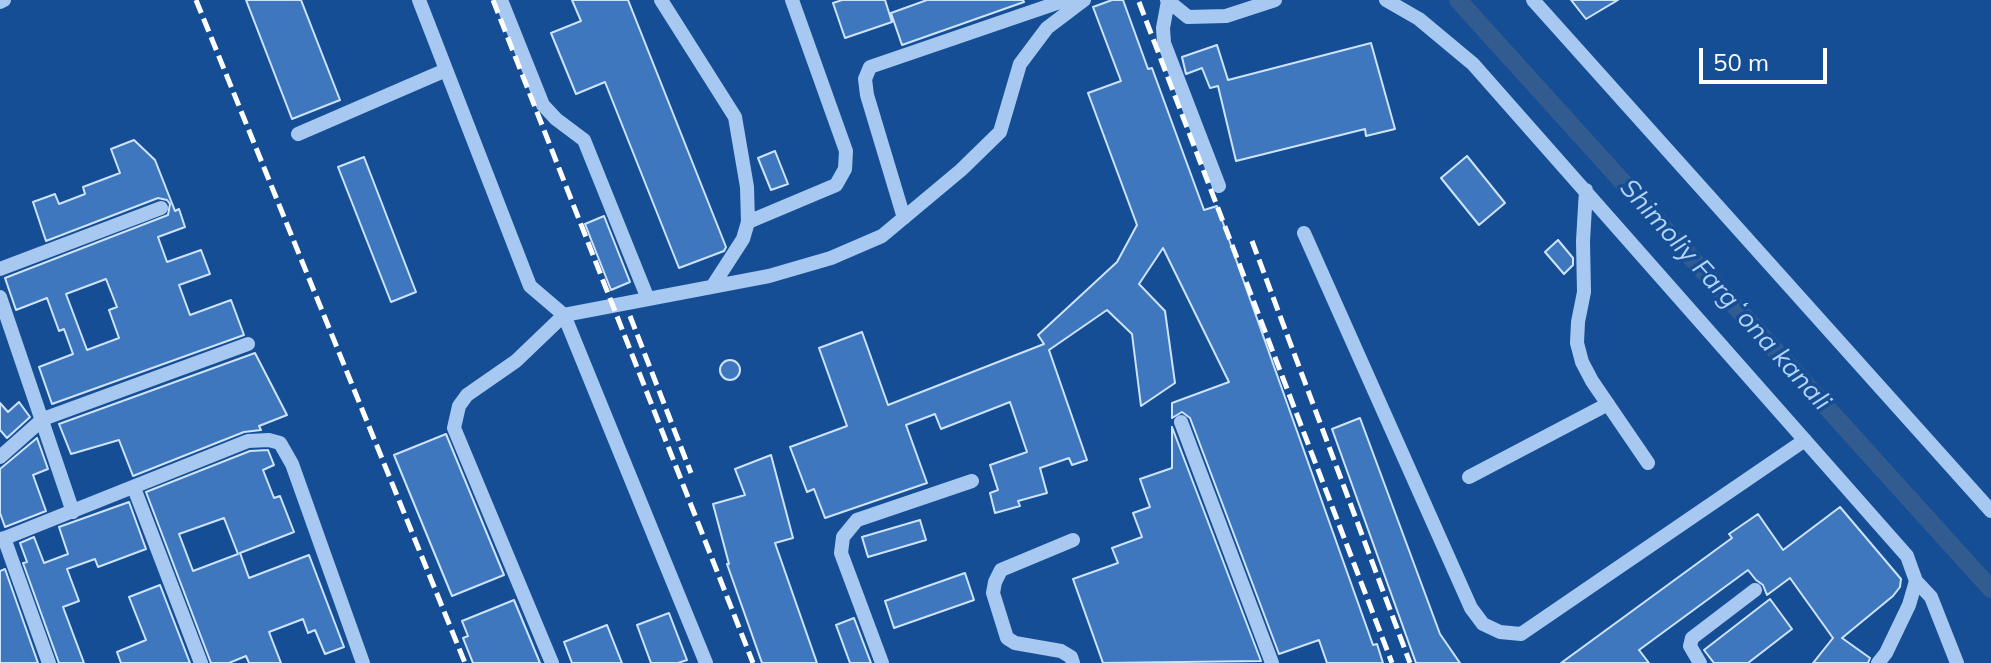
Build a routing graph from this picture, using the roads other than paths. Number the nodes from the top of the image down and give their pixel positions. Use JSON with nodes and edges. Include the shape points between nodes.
{"nodes":[{"id":1,"x":419,"y":0,"type":"edge"},
{"id":2,"x":501,"y":0,"type":"edge"},
{"id":3,"x":661,"y":0,"type":"edge"},
{"id":4,"x":792,"y":0,"type":"edge"},
{"id":5,"x":1066,"y":0,"type":"edge"},
{"id":6,"x":1084,"y":0,"type":"edge"},
{"id":7,"x":1168,"y":0,"type":"edge"},
{"id":8,"x":1275,"y":0,"type":"edge"},
{"id":9,"x":1386,"y":0,"type":"edge"},
{"id":10,"x":1533,"y":0,"type":"edge"},
{"id":11,"x":446,"y":70,"type":"junction"},
{"id":12,"x":298,"y":134,"type":"dead end"},
{"id":13,"x":1219,"y":186,"type":"dead end"},
{"id":14,"x":1586,"y":190,"type":"junction"},
{"id":15,"x":161,"y":208,"type":"dead end"},
{"id":16,"x":904,"y":218,"type":"junction"},
{"id":17,"x":748,"y":222,"type":"junction"},
{"id":18,"x":1304,"y":233,"type":"dead end"},
{"id":19,"x":0,"y":269,"type":"edge"},
{"id":20,"x":712,"y":287,"type":"junction"},
{"id":21,"x":0,"y":297,"type":"edge"},
{"id":22,"x":648,"y":299,"type":"junction"},
{"id":23,"x":564,"y":315,"type":"junction"},
{"id":24,"x":248,"y":344,"type":"dead end"},
{"id":25,"x":1608,"y":404,"type":"junction"},
{"id":26,"x":43,"y":419,"type":"junction"},
{"id":27,"x":1181,"y":422,"type":"dead end"},
{"id":28,"x":1805,"y":440,"type":"junction"},
{"id":29,"x":0,"y":457,"type":"edge"},
{"id":30,"x":1648,"y":463,"type":"dead end"},
{"id":31,"x":1469,"y":477,"type":"dead end"},
{"id":32,"x":972,"y":481,"type":"dead end"},
{"id":33,"x":134,"y":488,"type":"junction"},
{"id":34,"x":1991,"y":511,"type":"edge"},
{"id":35,"x":73,"y":512,"type":"junction"},
{"id":36,"x":2,"y":539,"type":"edge"},
{"id":37,"x":1073,"y":540,"type":"dead end"},
{"id":38,"x":1916,"y":581,"type":"junction"},
{"id":39,"x":1755,"y":590,"type":"dead end"},
{"id":40,"x":49,"y":663,"type":"edge"},
{"id":41,"x":201,"y":663,"type":"edge"},
{"id":42,"x":363,"y":663,"type":"edge"},
{"id":43,"x":552,"y":663,"type":"edge"},
{"id":44,"x":706,"y":663,"type":"edge"},
{"id":45,"x":882,"y":663,"type":"edge"},
{"id":46,"x":1073,"y":663,"type":"edge"},
{"id":47,"x":1272,"y":663,"type":"edge"},
{"id":48,"x":1700,"y":663,"type":"edge"},
{"id":49,"x":1878,"y":663,"type":"edge"},
{"id":50,"x":1957,"y":663,"type":"edge"}],
"edges":[{"from":1,"to":11,"type":"street"},
{"from":2,"to":22,"type":"street","via":[[543,105],[584,140]]},
{"from":3,"to":17,"type":"street","via":[[735,117]]},
{"from":4,"to":17,"type":"street","via":[[846,151],[845,169],[836,185]]},
{"from":5,"to":16,"type":"street","via":[[870,67],[867,95]]},
{"from":6,"to":16,"type":"street","via":[[1047,28],[1020,64],[1000,132]]},
{"from":7,"to":8,"type":"street","via":[[1188,17],[1226,16]]},
{"from":7,"to":13,"type":"street","via":[[1164,43]]},
{"from":9,"to":14,"type":"street","via":[[1419,19],[1473,64]]},
{"from":10,"to":34,"type":"street"},
{"from":11,"to":12,"type":"street"},
{"from":11,"to":23,"type":"street","via":[[530,286]]},
{"from":14,"to":25,"type":"street","via":[[1577,343],[1582,362]]},
{"from":14,"to":28,"type":"street"},
{"from":15,"to":19,"type":"street"},
{"from":16,"to":20,"type":"street","via":[[882,236],[831,258]]},
{"from":17,"to":20,"type":"street"},
{"from":18,"to":28,"type":"street","via":[[1471,608],[1483,624],[1500,632],[1521,634]]},
{"from":20,"to":22,"type":"street"},
{"from":21,"to":26,"type":"street"},
{"from":22,"to":23,"type":"street"},
{"from":23,"to":43,"type":"street","via":[[516,361],[467,395],[454,428]]},
{"from":23,"to":44,"type":"street"},
{"from":24,"to":26,"type":"street"},
{"from":25,"to":30,"type":"street"},
{"from":25,"to":31,"type":"street"},
{"from":26,"to":29,"type":"street"},
{"from":26,"to":35,"type":"street"},
{"from":27,"to":47,"type":"street"},
{"from":28,"to":38,"type":"street","via":[[1907,556]]},
{"from":32,"to":45,"type":"street","via":[[857,520],[843,537],[841,553]]},
{"from":33,"to":35,"type":"street"},
{"from":33,"to":41,"type":"street"},
{"from":33,"to":42,"type":"street","via":[[248,441],[280,443]]},
{"from":35,"to":36,"type":"street"},
{"from":36,"to":40,"type":"street"},
{"from":37,"to":46,"type":"street","via":[[1001,570],[993,593],[1007,638],[1061,651]]},
{"from":38,"to":49,"type":"street"},
{"from":38,"to":50,"type":"street","via":[[1931,597]]},
{"from":39,"to":48,"type":"street","via":[[1692,638],[1690,646]]}]}
